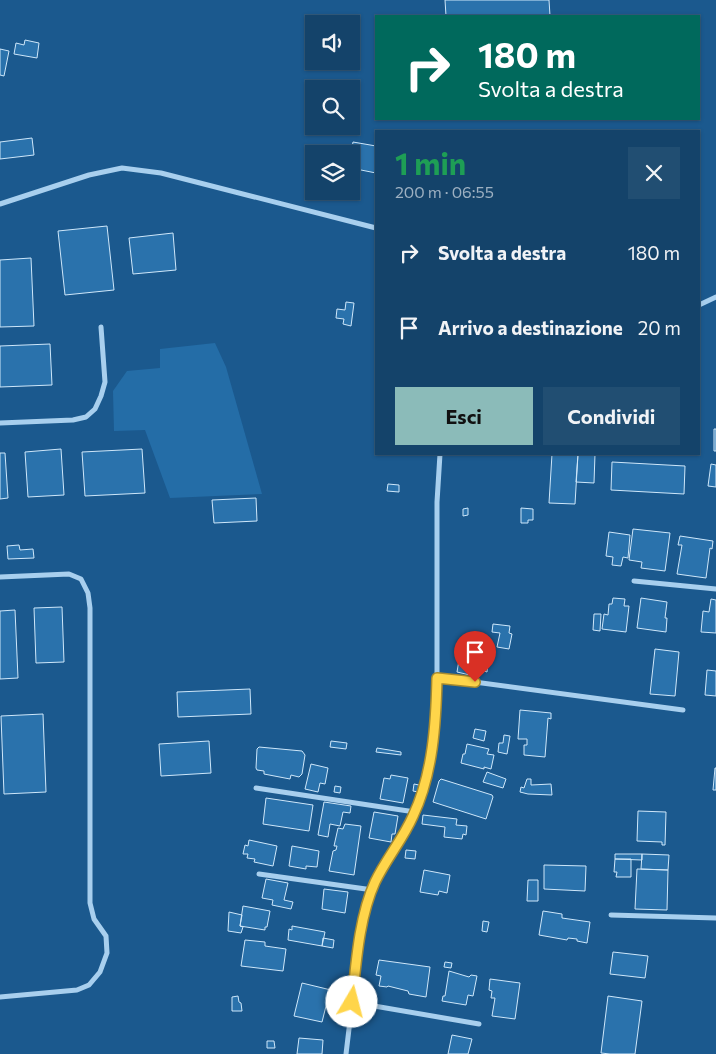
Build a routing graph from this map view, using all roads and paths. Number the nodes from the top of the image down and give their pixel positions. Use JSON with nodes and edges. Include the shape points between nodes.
{"nodes":[{"id":1,"x":0,"y":204,"type":"edge"},
{"id":2,"x":375,"y":228,"type":"edge"},
{"id":3,"x":716,"y":297,"type":"edge"},
{"id":4,"x":700,"y":305,"type":"edge"},
{"id":5,"x":101,"y":327,"type":"dead end"},
{"id":6,"x":0,"y":423,"type":"edge"},
{"id":7,"x":440,"y":455,"type":"edge"},
{"id":8,"x":0,"y":577,"type":"edge"},
{"id":9,"x":634,"y":581,"type":"dead end"},
{"id":10,"x":716,"y":589,"type":"edge"},
{"id":11,"x":437,"y":678,"type":"junction"},
{"id":12,"x":683,"y":710,"type":"dead end"},
{"id":13,"x":256,"y":788,"type":"dead end"},
{"id":14,"x":415,"y":812,"type":"junction"},
{"id":15,"x":260,"y":874,"type":"dead end"},
{"id":16,"x":373,"y":890,"type":"junction"},
{"id":17,"x":611,"y":915,"type":"dead end"},
{"id":18,"x":716,"y":918,"type":"edge"},
{"id":19,"x":0,"y":997,"type":"edge"},
{"id":20,"x":352,"y":1002,"type":"junction"},
{"id":21,"x":479,"y":1024,"type":"dead end"},
{"id":22,"x":346,"y":1054,"type":"edge"}],
"edges":[{"from":1,"to":2,"type":"street","via":[[88,175],[122,168],[161,173]]},
{"from":3,"to":4,"type":"street"},
{"from":5,"to":6,"type":"street","via":[[105,382],[96,409],[86,417],[73,420]]},
{"from":7,"to":11,"type":"street"},
{"from":8,"to":19,"type":"street","via":[[69,574],[81,579],[88,593],[90,903],[94,919],[106,936],[107,953],[100,972],[89,985],[77,990]]},
{"from":9,"to":10,"type":"street"},
{"from":11,"to":12,"type":"street"},
{"from":11,"to":14,"type":"street","via":[[436,718],[427,776]]},
{"from":13,"to":14,"type":"street"},
{"from":14,"to":16,"type":"street"},
{"from":15,"to":16,"type":"street"},
{"from":16,"to":20,"type":"street","via":[[360,937]]},
{"from":17,"to":18,"type":"street"},
{"from":20,"to":21,"type":"street"},
{"from":20,"to":22,"type":"street"}]}
